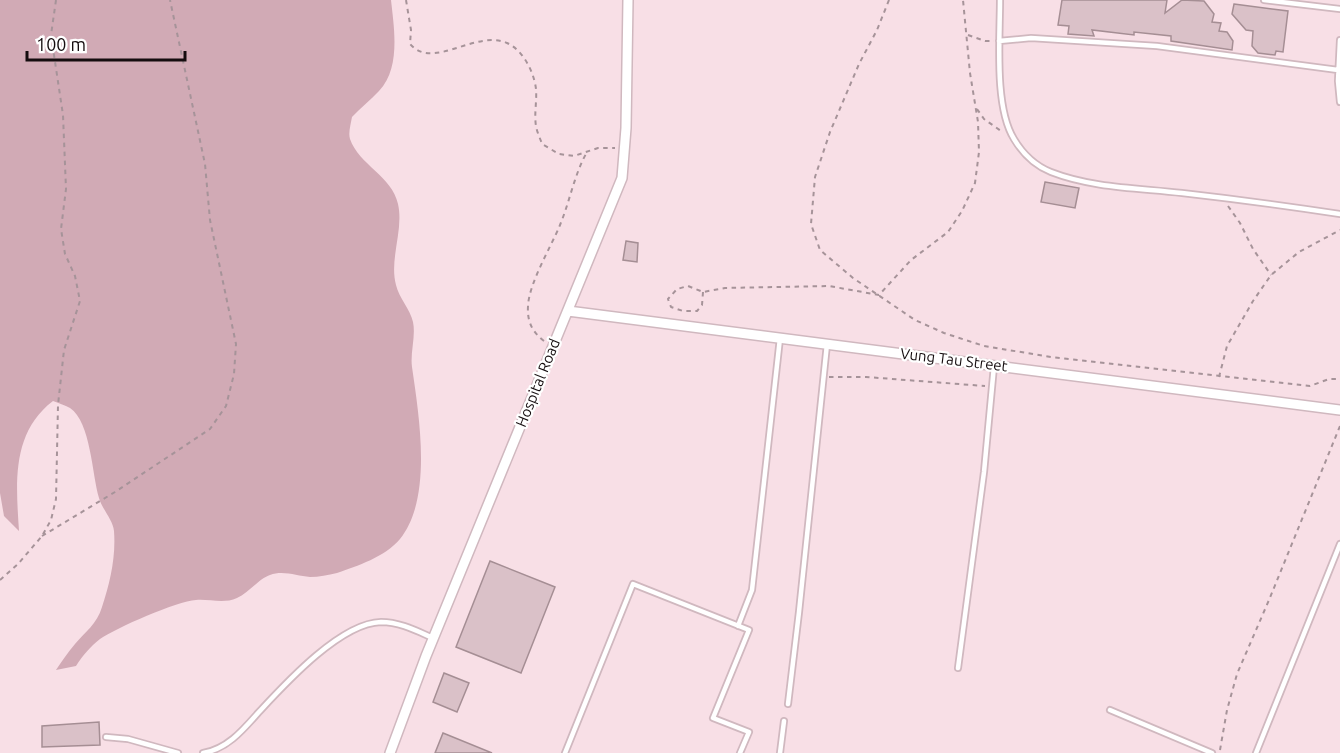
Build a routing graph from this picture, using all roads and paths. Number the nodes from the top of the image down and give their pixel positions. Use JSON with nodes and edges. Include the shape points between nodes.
{"nodes":[{"id":1,"x":56,"y":0,"type":"edge"},
{"id":2,"x":170,"y":0,"type":"edge"},
{"id":3,"x":406,"y":0,"type":"edge"},
{"id":4,"x":628,"y":0,"type":"edge"},
{"id":5,"x":889,"y":0,"type":"edge"},
{"id":6,"x":963,"y":0,"type":"edge"},
{"id":7,"x":1000,"y":0,"type":"edge"},
{"id":8,"x":1264,"y":0,"type":"edge"},
{"id":9,"x":1340,"y":9,"type":"edge"},
{"id":10,"x":968,"y":34,"type":"junction"},
{"id":11,"x":1340,"y":40,"type":"edge"},
{"id":12,"x":999,"y":41,"type":"junction"},
{"id":13,"x":1338,"y":70,"type":"junction"},
{"id":14,"x":1340,"y":102,"type":"edge"},
{"id":15,"x":976,"y":107,"type":"junction"},
{"id":16,"x":1014,"y":139,"type":"junction"},
{"id":17,"x":625,"y":147,"type":"junction"},
{"id":18,"x":587,"y":152,"type":"junction"},
{"id":19,"x":1222,"y":197,"type":"junction"},
{"id":20,"x":1340,"y":214,"type":"edge"},
{"id":21,"x":1340,"y":230,"type":"edge"},
{"id":22,"x":1271,"y":275,"type":"junction"},
{"id":23,"x":703,"y":292,"type":"junction"},
{"id":24,"x":879,"y":295,"type":"junction"},
{"id":25,"x":568,"y":310,"type":"junction"},
{"id":26,"x":780,"y":338,"type":"junction"},
{"id":27,"x":827,"y":344,"type":"junction"},
{"id":28,"x":554,"y":346,"type":"junction"},
{"id":29,"x":994,"y":366,"type":"junction"},
{"id":30,"x":823,"y":377,"type":"junction"},
{"id":31,"x":1219,"y":377,"type":"junction"},
{"id":32,"x":1340,"y":379,"type":"edge"},
{"id":33,"x":992,"y":387,"type":"junction"},
{"id":34,"x":1340,"y":410,"type":"edge"},
{"id":35,"x":1340,"y":426,"type":"edge"},
{"id":36,"x":42,"y":536,"type":"junction"},
{"id":37,"x":1340,"y":544,"type":"edge"},
{"id":38,"x":0,"y":579,"type":"edge"},
{"id":39,"x":738,"y":626,"type":"junction"},
{"id":40,"x":433,"y":638,"type":"junction"},
{"id":41,"x":958,"y":668,"type":"dead end"},
{"id":42,"x":788,"y":704,"type":"dead end"},
{"id":43,"x":1110,"y":710,"type":"dead end"},
{"id":44,"x":784,"y":721,"type":"dead end"},
{"id":45,"x":106,"y":737,"type":"dead end"},
{"id":46,"x":178,"y":753,"type":"edge"},
{"id":47,"x":203,"y":753,"type":"edge"},
{"id":48,"x":390,"y":753,"type":"edge"},
{"id":49,"x":565,"y":753,"type":"edge"},
{"id":50,"x":740,"y":753,"type":"edge"},
{"id":51,"x":780,"y":753,"type":"edge"},
{"id":52,"x":1212,"y":753,"type":"edge"},
{"id":53,"x":1219,"y":753,"type":"edge"},
{"id":54,"x":1256,"y":753,"type":"edge"}],
"edges":[{"from":1,"to":36,"type":"path","via":[[51,35],[63,115],[66,189],[61,229],[80,301],[64,350],[58,405],[56,499]]},
{"from":2,"to":36,"type":"path","via":[[205,164],[210,220],[236,344],[234,374],[226,406],[210,429]]},
{"from":3,"to":18,"type":"path","via":[[410,44],[415,49],[443,53],[482,40],[499,40],[520,53],[531,69],[536,87],[536,126],[542,144],[559,154],[574,156]]},
{"from":4,"to":17,"type":"street","name":"Hospital Road"},
{"from":5,"to":24,"type":"path","via":[[830,132],[815,177],[811,224],[820,250]]},
{"from":6,"to":10,"type":"path"},
{"from":7,"to":12,"type":"lane"},
{"from":8,"to":9,"type":"lane"},
{"from":10,"to":12,"type":"path","via":[[985,41]]},
{"from":10,"to":15,"type":"path"},
{"from":11,"to":13,"type":"lane"},
{"from":12,"to":13,"type":"lane","via":[[1031,38],[1157,46]]},
{"from":12,"to":16,"type":"lane","via":[[1004,111]]},
{"from":13,"to":14,"type":"lane"},
{"from":15,"to":16,"type":"path","via":[[994,128]]},
{"from":15,"to":24,"type":"path","via":[[977,173],[962,211],[948,232],[912,260]]},
{"from":16,"to":19,"type":"lane","via":[[1035,163],[1070,178]]},
{"from":17,"to":18,"type":"path"},
{"from":17,"to":25,"type":"street","name":"Hospital Road","via":[[622,178]]},
{"from":18,"to":28,"type":"path","via":[[528,304],[530,325],[536,336]]},
{"from":19,"to":20,"type":"lane"},
{"from":19,"to":22,"type":"path"},
{"from":21,"to":22,"type":"path","via":[[1299,252]]},
{"from":22,"to":31,"type":"path","via":[[1227,346]]},
{"from":23,"to":23,"type":"path","via":[[688,286],[677,289],[668,299],[670,307],[697,311]]},
{"from":23,"to":24,"type":"path","via":[[829,286]]},
{"from":24,"to":31,"type":"path","via":[[915,320],[984,346]]},
{"from":25,"to":26,"type":"street","name":"Vung Tau Street"},
{"from":25,"to":28,"type":"street","name":"Hospital Road"},
{"from":26,"to":27,"type":"street","name":"Vung Tau Street"},
{"from":26,"to":39,"type":"lane","via":[[752,590]]},
{"from":27,"to":29,"type":"street","name":"Vung Tau Street"},
{"from":27,"to":30,"type":"lane"},
{"from":28,"to":40,"type":"street","name":"Hospital Road"},
{"from":29,"to":33,"type":"lane"},
{"from":29,"to":34,"type":"street","name":"Vung Tau Street"},
{"from":30,"to":33,"type":"path"},
{"from":30,"to":42,"type":"lane"},
{"from":31,"to":32,"type":"path","via":[[1310,386]]},
{"from":33,"to":41,"type":"lane"},
{"from":35,"to":53,"type":"path","via":[[1237,674]]},
{"from":36,"to":38,"type":"path"},
{"from":37,"to":54,"type":"lane"},
{"from":39,"to":49,"type":"lane","via":[[633,584]]},
{"from":39,"to":50,"type":"lane","via":[[749,630],[713,718],[749,732]]},
{"from":40,"to":47,"type":"lane","via":[[404,625],[380,622],[358,628],[318,653],[292,676],[238,735]]},
{"from":40,"to":48,"type":"street","name":"Hospital Road"},
{"from":43,"to":52,"type":"lane"},
{"from":44,"to":51,"type":"lane"},
{"from":45,"to":46,"type":"lane"}]}
